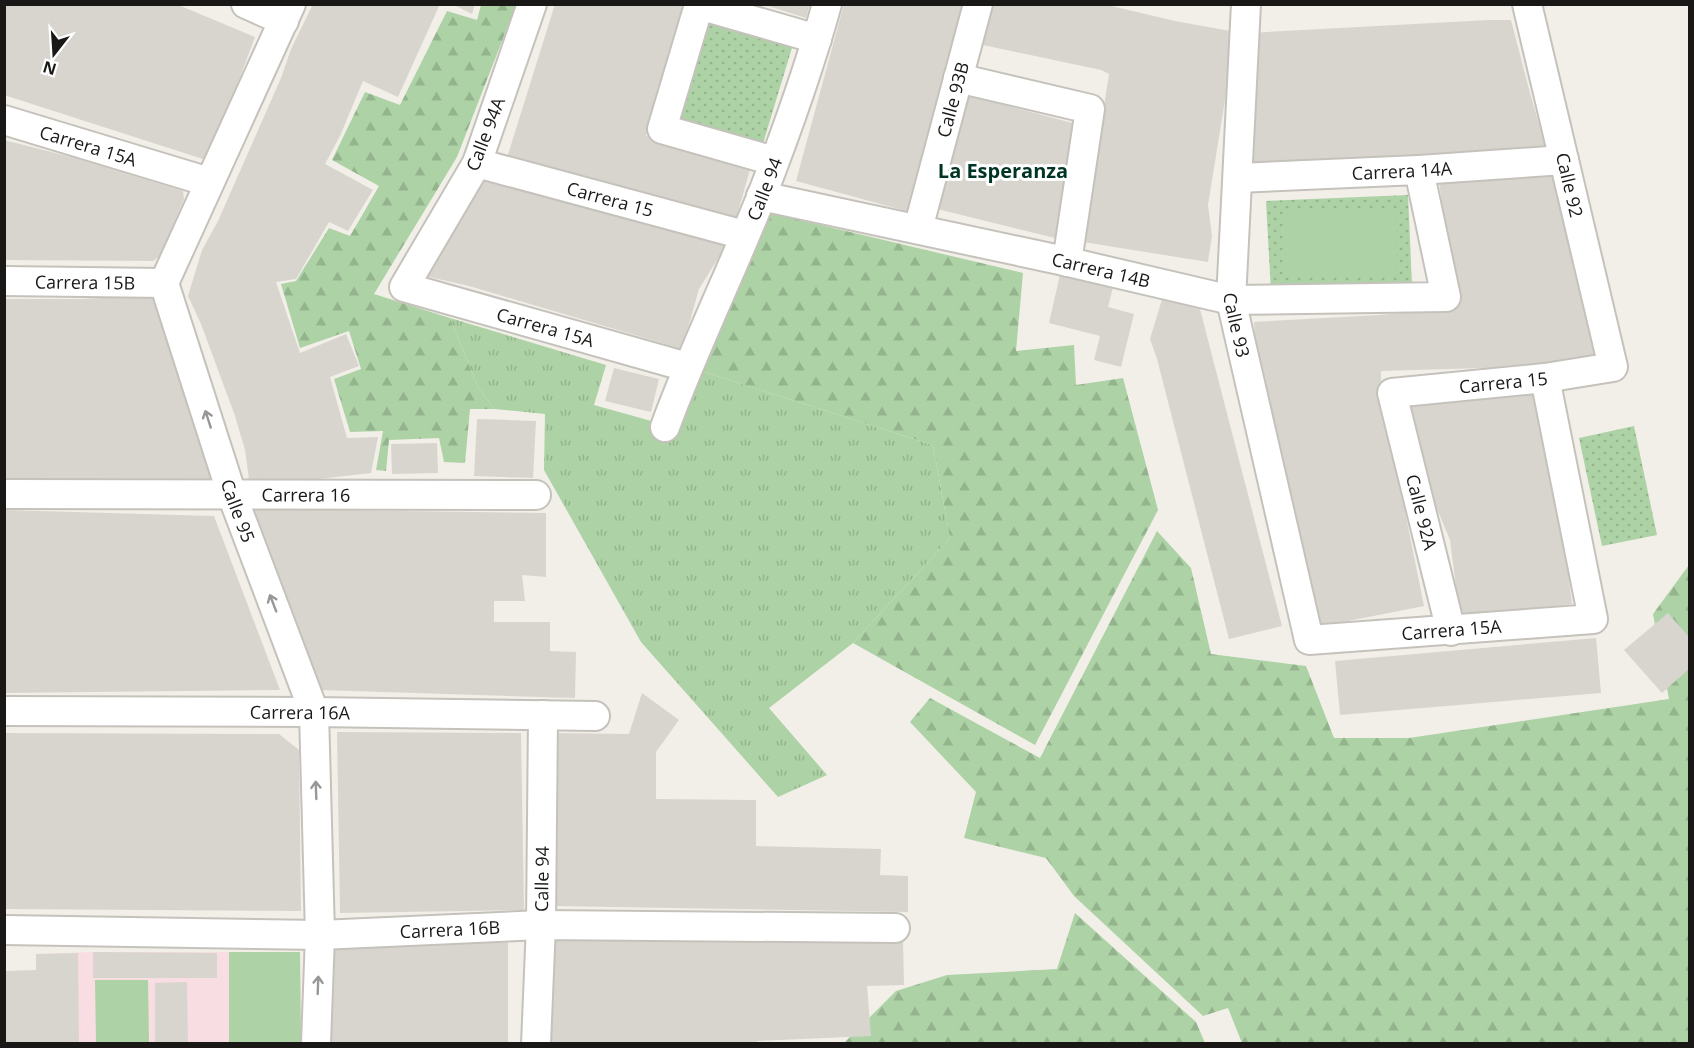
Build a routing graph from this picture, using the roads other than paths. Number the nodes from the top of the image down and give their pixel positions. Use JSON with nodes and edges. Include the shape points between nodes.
{"nodes":[{"id":1,"x":246,"y":4,"type":"edge"},
{"id":2,"x":532,"y":4,"type":"edge"},
{"id":3,"x":826,"y":4,"type":"edge"},
{"id":4,"x":978,"y":4,"type":"edge"},
{"id":5,"x":1246,"y":4,"type":"edge"},
{"id":6,"x":1527,"y":4,"type":"edge"},
{"id":7,"x":699,"y":5,"type":"edge"},
{"id":8,"x":288,"y":13,"type":"edge"},
{"id":9,"x":817,"y":39,"type":"junction"},
{"id":10,"x":958,"y":78,"type":"junction"},
{"id":11,"x":4,"y":120,"type":"edge"},
{"id":12,"x":1564,"y":160,"type":"junction"},
{"id":13,"x":774,"y":161,"type":"junction"},
{"id":14,"x":477,"y":163,"type":"junction"},
{"id":15,"x":1419,"y":170,"type":"junction"},
{"id":16,"x":1238,"y":178,"type":"junction"},
{"id":17,"x":209,"y":182,"type":"junction"},
{"id":18,"x":761,"y":196,"type":"junction"},
{"id":19,"x":918,"y":229,"type":"junction"},
{"id":20,"x":744,"y":235,"type":"junction"},
{"id":21,"x":1067,"y":262,"type":"junction"},
{"id":22,"x":4,"y":281,"type":"edge"},
{"id":23,"x":164,"y":283,"type":"junction"},
{"id":24,"x":404,"y":287,"type":"joint"},
{"id":25,"x":1232,"y":300,"type":"junction"},
{"id":26,"x":1613,"y":366,"type":"joint"},
{"id":27,"x":687,"y":367,"type":"junction"},
{"id":28,"x":1545,"y":378,"type":"junction"},
{"id":29,"x":1392,"y":393,"type":"joint"},
{"id":30,"x":665,"y":427,"type":"dead end"},
{"id":31,"x":4,"y":494,"type":"edge"},
{"id":32,"x":232,"y":495,"type":"junction"},
{"id":33,"x":536,"y":495,"type":"dead end"},
{"id":34,"x":1451,"y":631,"type":"junction"},
{"id":35,"x":1309,"y":640,"type":"joint"},
{"id":36,"x":4,"y":711,"type":"edge"},
{"id":37,"x":314,"y":712,"type":"junction"},
{"id":38,"x":543,"y":715,"type":"junction"},
{"id":39,"x":595,"y":716,"type":"dead end"},
{"id":40,"x":541,"y":925,"type":"junction"},
{"id":41,"x":895,"y":928,"type":"dead end"},
{"id":42,"x":4,"y":930,"type":"edge"},
{"id":43,"x":320,"y":935,"type":"junction"},
{"id":44,"x":316,"y":1044,"type":"edge"},
{"id":45,"x":536,"y":1044,"type":"edge"}],
"edges":[{"from":1,"to":8,"type":"street"},
{"from":2,"to":14,"type":"street","name":"Calle 94A"},
{"from":3,"to":9,"type":"street","name":"Calle 94"},
{"from":4,"to":10,"type":"street","name":"Calle 93B"},
{"from":5,"to":16,"type":"street","name":"Calle 93"},
{"from":6,"to":12,"type":"street","name":"Calle 92"},
{"from":7,"to":9,"type":"street"},
{"from":7,"to":13,"type":"street","via":[[662,129]]},
{"from":8,"to":17,"type":"street"},
{"from":9,"to":13,"type":"street","name":"Calle 94"},
{"from":10,"to":19,"type":"street","name":"Calle 93B"},
{"from":10,"to":21,"type":"street","via":[[1090,109]]},
{"from":11,"to":17,"type":"street","name":"Carrera 15A"},
{"from":12,"to":15,"type":"street","name":"Carrera 14A"},
{"from":12,"to":26,"type":"street","name":"Calle 92"},
{"from":13,"to":18,"type":"street","name":"Calle 94"},
{"from":14,"to":20,"type":"street","name":"Carrera 15"},
{"from":14,"to":24,"type":"street","name":"Calle 94A"},
{"from":15,"to":16,"type":"street","name":"Carrera 14A"},
{"from":15,"to":25,"type":"street","name":"Carrera 14B","via":[[1446,297]]},
{"from":16,"to":25,"type":"street","name":"Calle 93"},
{"from":17,"to":23,"type":"street"},
{"from":18,"to":19,"type":"street","name":"Carrera 14B"},
{"from":18,"to":20,"type":"street","name":"Calle 94"},
{"from":19,"to":21,"type":"street","name":"Carrera 14B"},
{"from":20,"to":27,"type":"street","name":"Calle 94"},
{"from":21,"to":25,"type":"street","name":"Carrera 14B"},
{"from":22,"to":23,"type":"street","name":"Carrera 15B"},
{"from":32,"to":23,"type":"street","name":"Calle 95","one_way":true},
{"from":24,"to":27,"type":"street","name":"Carrera 15A"},
{"from":25,"to":35,"type":"street","name":"Calle 93"},
{"from":26,"to":28,"type":"street","name":"Carrera 15"},
{"from":27,"to":30,"type":"street","name":"Calle 94"},
{"from":28,"to":29,"type":"street","name":"Carrera 15"},
{"from":28,"to":34,"type":"street","name":"Carrera 15A","via":[[1593,619]]},
{"from":29,"to":34,"type":"street","name":"Calle 92A"},
{"from":31,"to":32,"type":"street","name":"Carrera 16"},
{"from":32,"to":33,"type":"street","name":"Carrera 16"},
{"from":37,"to":32,"type":"street","name":"Calle 95","one_way":true},
{"from":34,"to":35,"type":"street","name":"Carrera 15A"},
{"from":36,"to":37,"type":"street","name":"Carrera 16A"},
{"from":37,"to":38,"type":"street","name":"Carrera 16A"},
{"from":43,"to":37,"type":"street","name":"Calle 95","one_way":true},
{"from":38,"to":39,"type":"street","name":"Carrera 16A"},
{"from":38,"to":40,"type":"street","name":"Calle 94"},
{"from":40,"to":41,"type":"street","name":"Carrera 16B"},
{"from":40,"to":43,"type":"street","name":"Carrera 16B"},
{"from":40,"to":45,"type":"street","name":"Calle 94"},
{"from":42,"to":43,"type":"street","name":"Carrera 16B"},
{"from":44,"to":43,"type":"street","name":"Calle 95","one_way":true}]}
